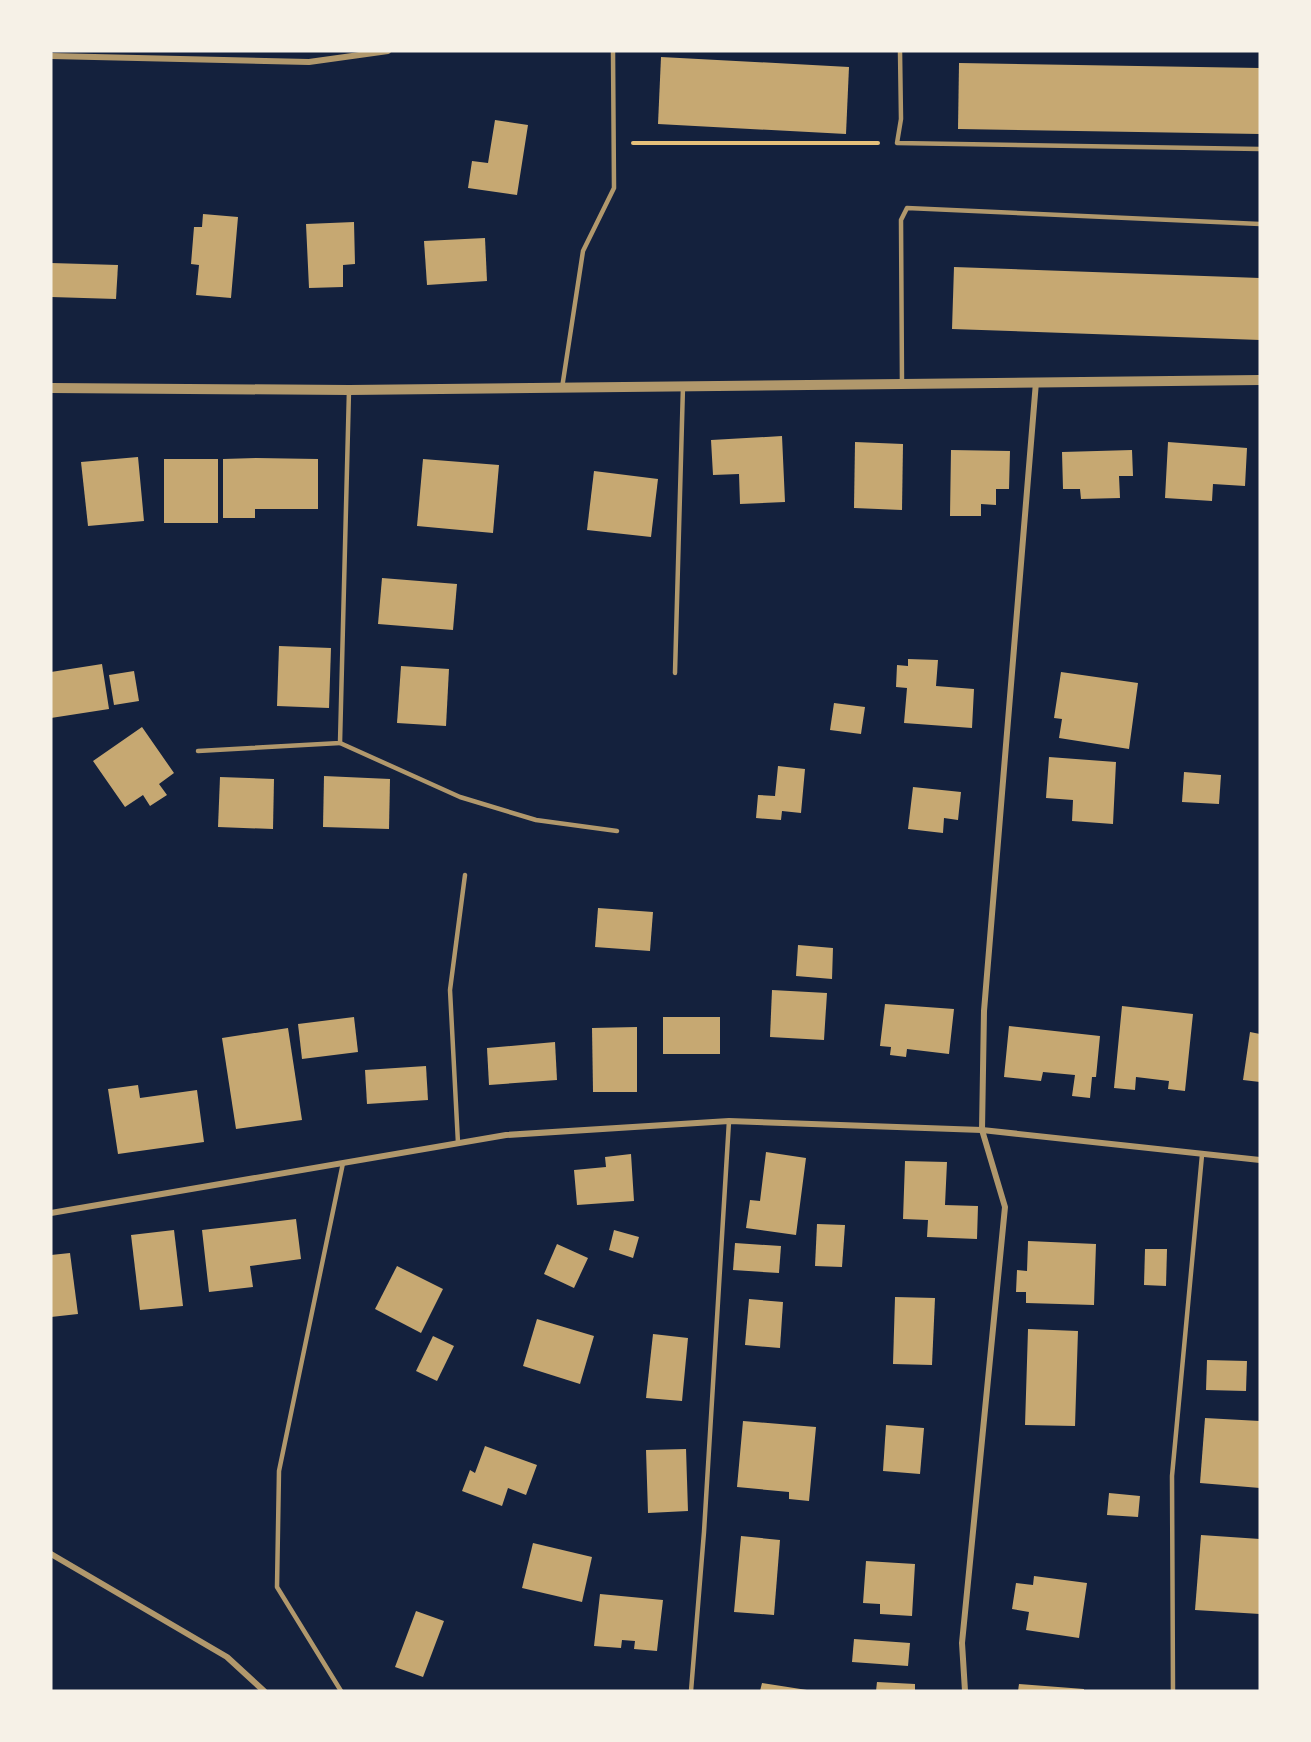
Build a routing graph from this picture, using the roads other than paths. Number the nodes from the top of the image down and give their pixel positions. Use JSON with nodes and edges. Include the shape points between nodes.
{"nodes":[{"id":1,"x":388,"y":51,"type":"edge"},
{"id":2,"x":614,"y":51,"type":"edge"},
{"id":3,"x":900,"y":51,"type":"edge"},
{"id":4,"x":51,"y":56,"type":"edge"},
{"id":5,"x":1260,"y":149,"type":"edge"},
{"id":6,"x":1260,"y":224,"type":"edge"},
{"id":7,"x":1260,"y":380,"type":"edge"},
{"id":8,"x":1036,"y":381,"type":"junction"},
{"id":9,"x":902,"y":383,"type":"junction"},
{"id":10,"x":683,"y":386,"type":"junction"},
{"id":11,"x":562,"y":387,"type":"junction"},
{"id":12,"x":51,"y":388,"type":"edge"},
{"id":13,"x":350,"y":390,"type":"junction"},
{"id":14,"x":675,"y":673,"type":"dead end"},
{"id":15,"x":340,"y":743,"type":"junction"},
{"id":16,"x":198,"y":752,"type":"dead end"},
{"id":17,"x":616,"y":831,"type":"dead end"},
{"id":18,"x":465,"y":875,"type":"dead end"},
{"id":19,"x":729,"y":1121,"type":"junction"},
{"id":20,"x":982,"y":1130,"type":"junction"},
{"id":21,"x":458,"y":1143,"type":"junction"},
{"id":22,"x":1202,"y":1155,"type":"junction"},
{"id":23,"x":1260,"y":1160,"type":"edge"},
{"id":24,"x":344,"y":1163,"type":"junction"},
{"id":25,"x":51,"y":1213,"type":"edge"},
{"id":26,"x":51,"y":1554,"type":"edge"},
{"id":27,"x":264,"y":1691,"type":"edge"},
{"id":28,"x":341,"y":1691,"type":"edge"},
{"id":29,"x":691,"y":1691,"type":"edge"},
{"id":30,"x":965,"y":1691,"type":"edge"},
{"id":31,"x":1173,"y":1691,"type":"edge"}],
"edges":[{"from":1,"to":4,"type":"street","via":[[309,62]]},
{"from":2,"to":11,"type":"lane","via":[[614,188],[583,251]]},
{"from":3,"to":5,"type":"lane","via":[[901,119],[897,143]]},
{"from":6,"to":9,"type":"lane","via":[[907,208],[901,220]]},
{"from":7,"to":8,"type":"street"},
{"from":8,"to":9,"type":"street"},
{"from":8,"to":20,"type":"street","via":[[984,1011]]},
{"from":9,"to":10,"type":"street"},
{"from":10,"to":11,"type":"street"},
{"from":10,"to":14,"type":"lane"},
{"from":11,"to":13,"type":"street"},
{"from":12,"to":13,"type":"street"},
{"from":13,"to":15,"type":"lane"},
{"from":15,"to":16,"type":"lane"},
{"from":15,"to":17,"type":"lane","via":[[460,797],[536,820]]},
{"from":18,"to":21,"type":"lane","via":[[450,990]]},
{"from":19,"to":20,"type":"street"},
{"from":19,"to":21,"type":"street","via":[[506,1135]]},
{"from":19,"to":29,"type":"lane"},
{"from":20,"to":22,"type":"street"},
{"from":20,"to":30,"type":"street","via":[[1005,1207],[962,1642]]},
{"from":21,"to":24,"type":"street"},
{"from":22,"to":23,"type":"street"},
{"from":22,"to":31,"type":"lane","via":[[1172,1476]]},
{"from":24,"to":25,"type":"street"},
{"from":24,"to":28,"type":"lane","via":[[279,1471],[277,1587]]},
{"from":26,"to":27,"type":"street","via":[[226,1657]]}]}
